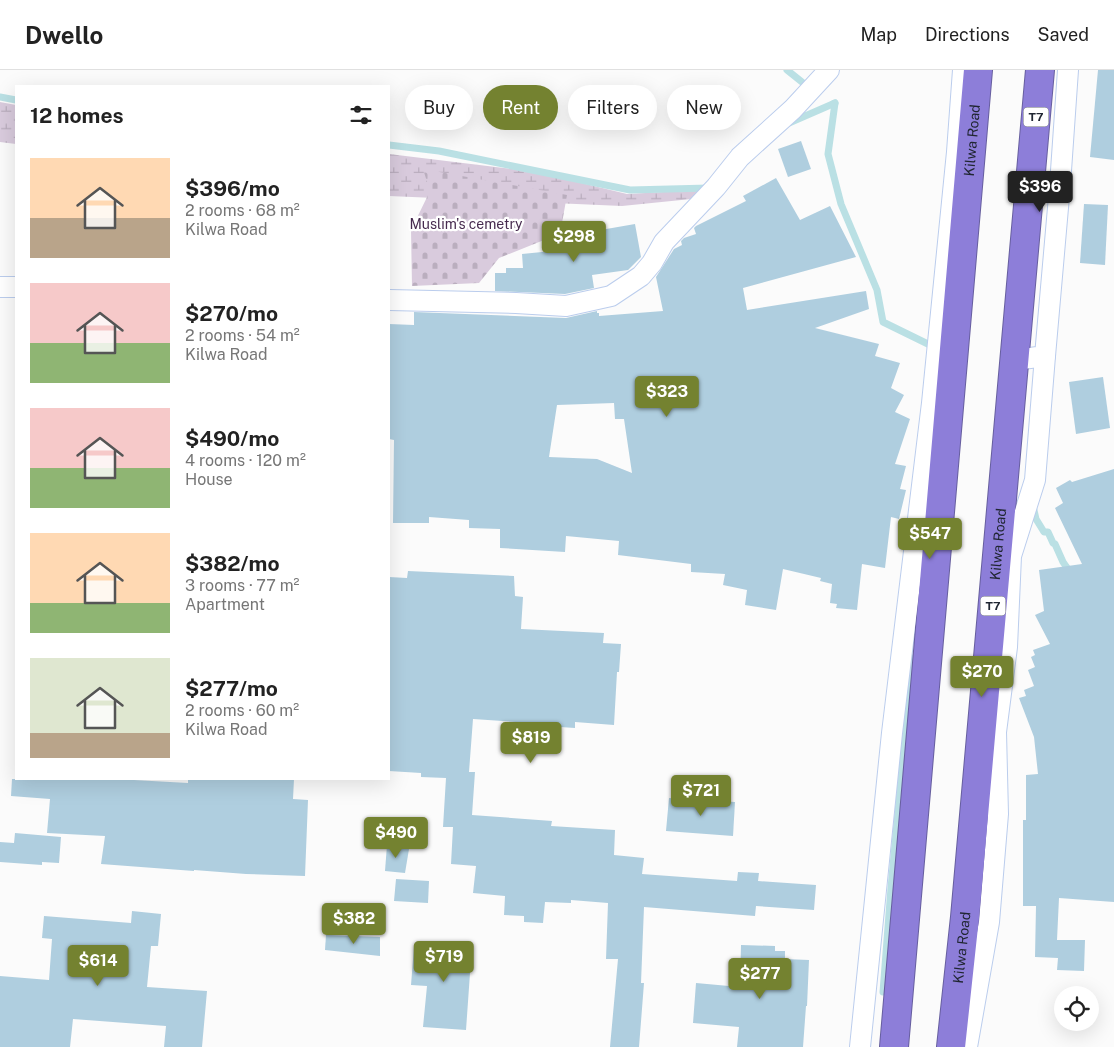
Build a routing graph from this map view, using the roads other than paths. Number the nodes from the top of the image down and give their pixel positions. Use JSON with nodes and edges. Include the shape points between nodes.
{"nodes":[{"id":1,"x":829,"y":70,"type":"edge"},
{"id":2,"x":963,"y":70,"type":"edge"},
{"id":3,"x":978,"y":70,"type":"edge"},
{"id":4,"x":1040,"y":70,"type":"edge"},
{"id":5,"x":1068,"y":70,"type":"edge"},
{"id":6,"x":0,"y":287,"type":"edge"},
{"id":7,"x":15,"y":287,"type":"edge"},
{"id":8,"x":390,"y":300,"type":"edge"},
{"id":9,"x":1045,"y":356,"type":"junction"},
{"id":10,"x":1015,"y":360,"type":"junction"},
{"id":11,"x":860,"y":1047,"type":"edge"},
{"id":12,"x":894,"y":1047,"type":"edge"},
{"id":13,"x":951,"y":1047,"type":"edge"},
{"id":14,"x":967,"y":1047,"type":"edge"}],
"edges":[{"from":1,"to":8,"type":"street","via":[[793,109],[740,157],[664,242],[640,276],[611,296],[566,306]]},
{"from":2,"to":11,"type":"street","via":[[932,403],[895,705]]},
{"from":3,"to":12,"type":"highway","name":"Kilwa Road"},
{"from":4,"to":10,"type":"highway","name":"Kilwa Road","number":"T7"},
{"from":5,"to":9,"type":"street"},
{"from":6,"to":7,"type":"street"},
{"from":9,"to":10,"type":"street"},
{"from":9,"to":14,"type":"street","via":[[1035,480],[1011,556],[1007,647],[996,732],[998,814],[989,922]]},
{"from":10,"to":13,"type":"highway","name":"Kilwa Road","number":"T7"}]}
